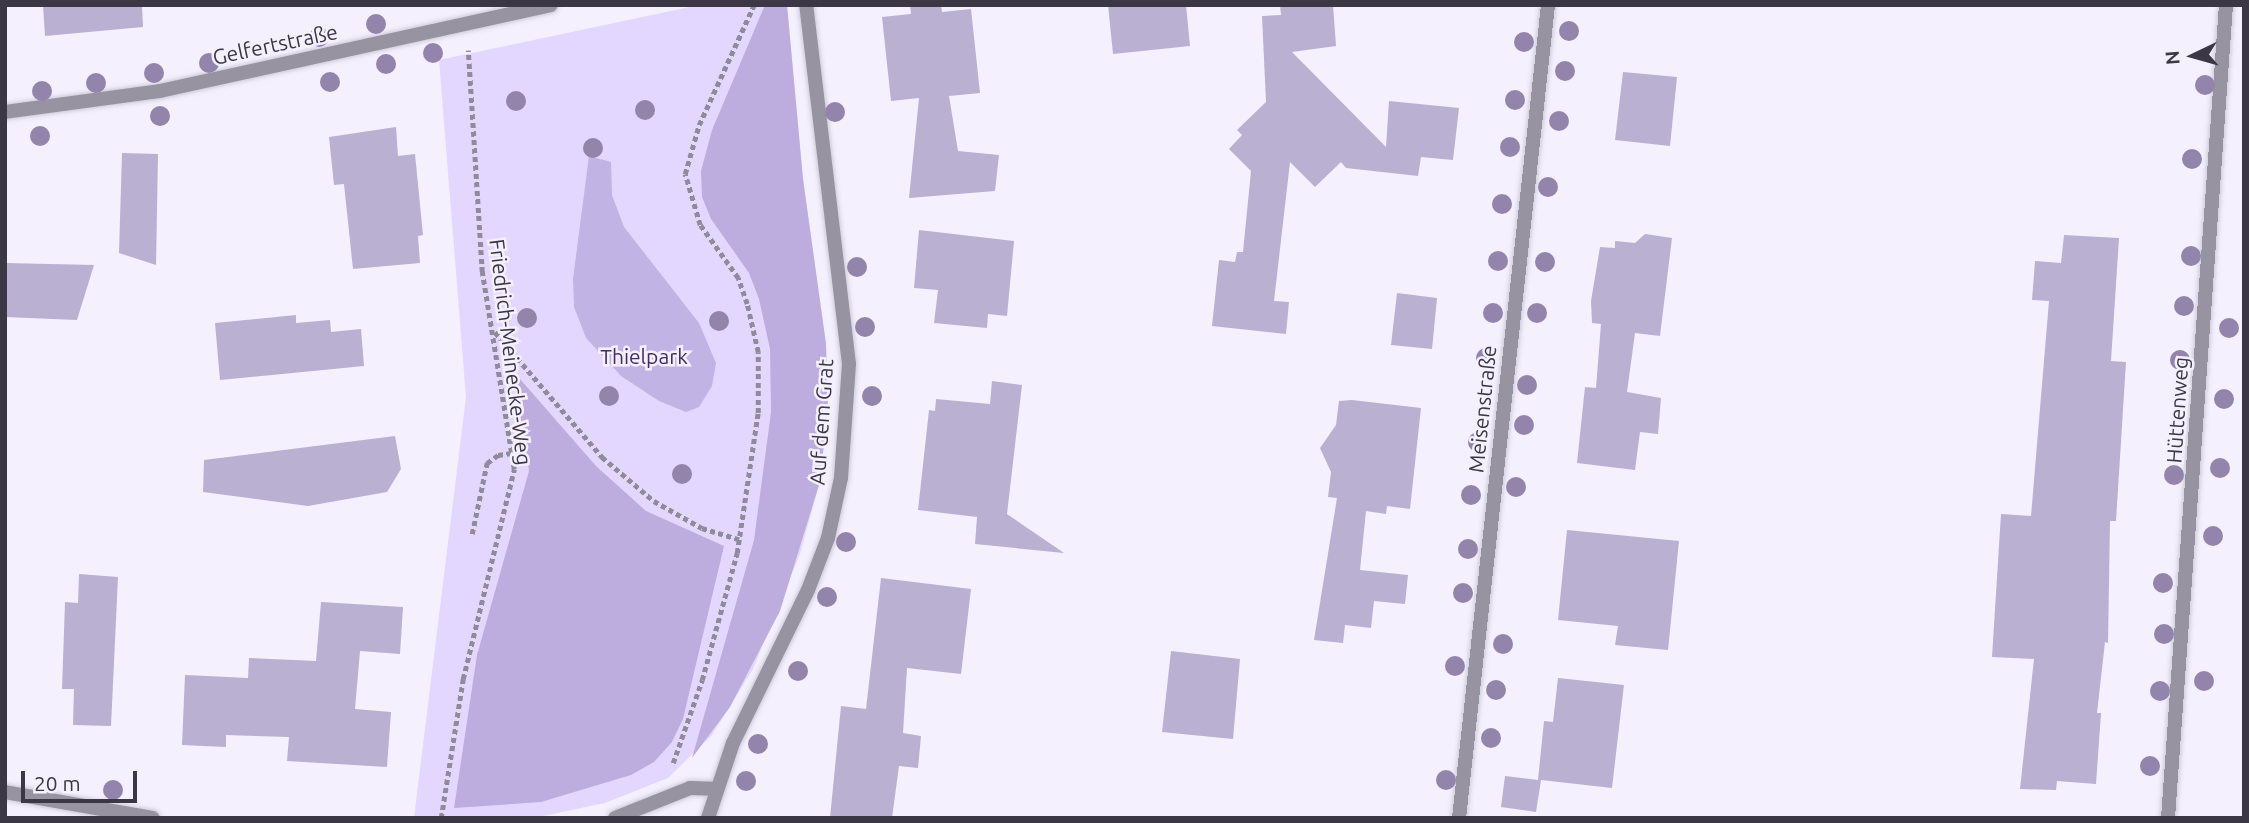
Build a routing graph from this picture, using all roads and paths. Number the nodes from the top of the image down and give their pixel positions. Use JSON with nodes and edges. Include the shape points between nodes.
{"nodes":[{"id":1,"x":551,"y":5,"type":"edge"},
{"id":2,"x":754,"y":5,"type":"edge"},
{"id":3,"x":806,"y":5,"type":"edge"},
{"id":4,"x":1548,"y":5,"type":"edge"},
{"id":5,"x":2226,"y":5,"type":"edge"},
{"id":6,"x":468,"y":50,"type":"dead end"},
{"id":7,"x":5,"y":112,"type":"edge"},
{"id":8,"x":494,"y":331,"type":"junction"},
{"id":9,"x":512,"y":453,"type":"junction"},
{"id":10,"x":472,"y":534,"type":"dead end"},
{"id":11,"x":739,"y":540,"type":"junction"},
{"id":12,"x":673,"y":763,"type":"dead end"},
{"id":13,"x":714,"y":789,"type":"junction"},
{"id":14,"x":5,"y":792,"type":"edge"},
{"id":15,"x":153,"y":818,"type":"edge"},
{"id":16,"x":441,"y":818,"type":"edge"},
{"id":17,"x":615,"y":818,"type":"edge"},
{"id":18,"x":708,"y":818,"type":"edge"},
{"id":19,"x":1459,"y":818,"type":"edge"},
{"id":20,"x":2168,"y":818,"type":"edge"}],
"edges":[{"from":1,"to":7,"type":"street","name":"Gelfertstraße","via":[[160,91]]},
{"from":2,"to":11,"type":"path","via":[[699,125],[685,174],[700,225],[738,278],[758,352],[758,413]]},
{"from":3,"to":13,"type":"street","name":"Auf dem Grat","via":[[849,364],[841,478],[828,538],[808,590]]},
{"from":4,"to":19,"type":"street","name":"Meisenstraße"},
{"from":5,"to":20,"type":"street","name":"Hüttenweg"},
{"from":6,"to":8,"type":"path","name":"Friedrich-Meinecke-Weg","via":[[482,272]]},
{"from":8,"to":9,"type":"path","name":"Friedrich-Meinecke-Weg"},
{"from":8,"to":11,"type":"path","via":[[603,457],[654,501],[702,528]]},
{"from":9,"to":10,"type":"path","via":[[498,455],[487,464]]},
{"from":9,"to":16,"type":"path","name":"Friedrich-Meinecke-Weg","via":[[514,469],[463,679]]},
{"from":11,"to":12,"type":"path","via":[[702,680]]},
{"from":13,"to":17,"type":"street","via":[[690,788]]},
{"from":13,"to":18,"type":"street","name":"Auf dem Grat"},
{"from":14,"to":15,"type":"street"}]}
